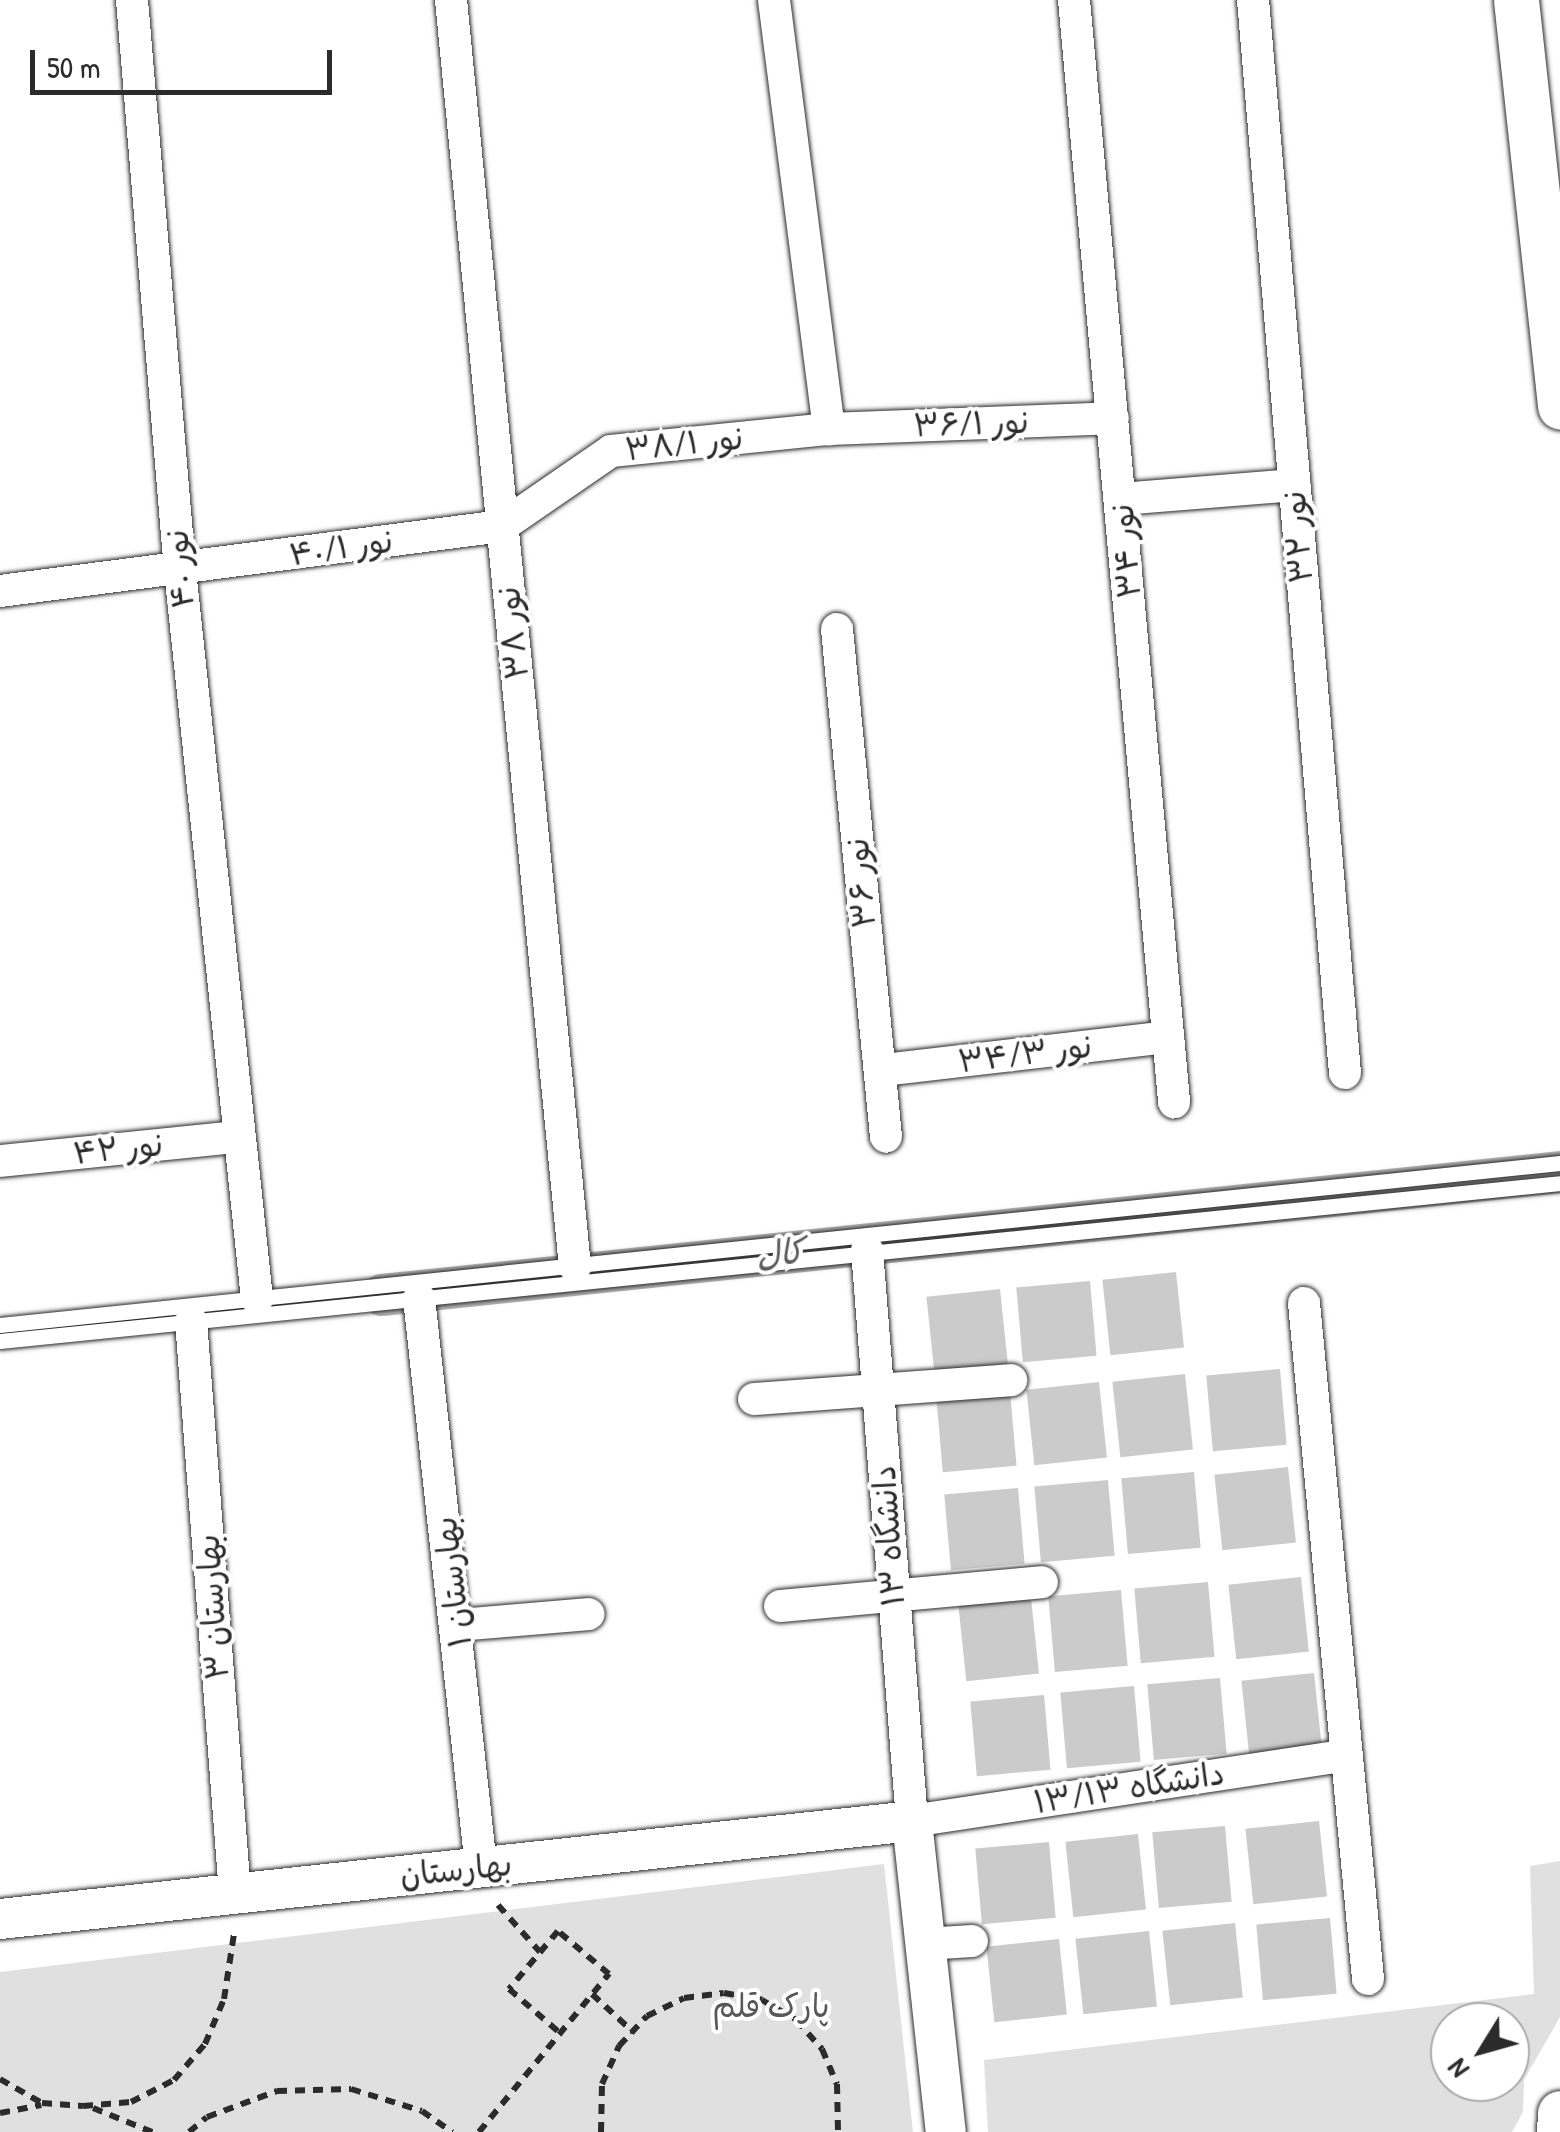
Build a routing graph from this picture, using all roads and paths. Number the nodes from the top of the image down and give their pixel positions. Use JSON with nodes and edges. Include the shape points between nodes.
{"nodes":[{"id":1,"x":132,"y":0,"type":"edge"},
{"id":2,"x":451,"y":0,"type":"edge"},
{"id":3,"x":774,"y":0,"type":"edge"},
{"id":4,"x":1074,"y":0,"type":"edge"},
{"id":5,"x":1253,"y":0,"type":"edge"},
{"id":6,"x":1516,"y":0,"type":"edge"},
{"id":7,"x":1560,"y":407,"type":"edge"},
{"id":8,"x":1113,"y":418,"type":"junction"},
{"id":9,"x":829,"y":429,"type":"junction"},
{"id":10,"x":1294,"y":484,"type":"junction"},
{"id":11,"x":1122,"y":499,"type":"junction"},
{"id":12,"x":502,"y":526,"type":"junction"},
{"id":13,"x":180,"y":570,"type":"junction"},
{"id":14,"x":0,"y":591,"type":"edge"},
{"id":15,"x":837,"y":628,"type":"dead end"},
{"id":16,"x":1168,"y":1036,"type":"junction"},
{"id":17,"x":883,"y":1070,"type":"junction"},
{"id":18,"x":1345,"y":1073,"type":"dead end"},
{"id":19,"x":1174,"y":1102,"type":"dead end"},
{"id":20,"x":236,"y":1136,"type":"junction"},
{"id":21,"x":886,"y":1137,"type":"dead end"},
{"id":22,"x":0,"y":1160,"type":"edge"},
{"id":23,"x":1560,"y":1163,"type":"edge"},
{"id":24,"x":1560,"y":1183,"type":"edge"},
{"id":25,"x":867,"y":1250,"type":"junction"},
{"id":26,"x":576,"y":1267,"type":"junction"},
{"id":27,"x":419,"y":1298,"type":"junction"},
{"id":28,"x":257,"y":1299,"type":"junction"},
{"id":29,"x":1304,"y":1303,"type":"dead end"},
{"id":30,"x":191,"y":1321,"type":"junction"},
{"id":31,"x":0,"y":1325,"type":"edge"},
{"id":32,"x":0,"y":1342,"type":"edge"},
{"id":33,"x":1012,"y":1380,"type":"dead end"},
{"id":34,"x":878,"y":1390,"type":"junction"},
{"id":35,"x":754,"y":1399,"type":"dead end"},
{"id":36,"x":1042,"y":1582,"type":"dead end"},
{"id":37,"x":894,"y":1596,"type":"junction"},
{"id":38,"x":780,"y":1606,"type":"dead end"},
{"id":39,"x":589,"y":1614,"type":"dead end"},
{"id":40,"x":458,"y":1625,"type":"junction"},
{"id":41,"x":1346,"y":1755,"type":"junction"},
{"id":42,"x":912,"y":1821,"type":"junction"},
{"id":43,"x":481,"y":1867,"type":"junction"},
{"id":44,"x":235,"y":1894,"type":"junction"},
{"id":45,"x":0,"y":1919,"type":"edge"},
{"id":46,"x":972,"y":1940,"type":"dead end"},
{"id":47,"x":925,"y":1944,"type":"junction"},
{"id":48,"x":540,"y":1952,"type":"junction"},
{"id":49,"x":1368,"y":1979,"type":"dead end"},
{"id":50,"x":592,"y":1994,"type":"junction"},
{"id":51,"x":560,"y":2032,"type":"junction"},
{"id":52,"x":633,"y":2032,"type":"junction"},
{"id":53,"x":0,"y":2079,"type":"edge"},
{"id":54,"x":83,"y":2106,"type":"junction"},
{"id":55,"x":0,"y":2113,"type":"edge"},
{"id":56,"x":1560,"y":2113,"type":"edge"},
{"id":57,"x":152,"y":2132,"type":"edge"},
{"id":58,"x":189,"y":2132,"type":"edge"},
{"id":59,"x":452,"y":2132,"type":"edge"},
{"id":60,"x":479,"y":2132,"type":"edge"},
{"id":61,"x":601,"y":2132,"type":"edge"},
{"id":62,"x":838,"y":2132,"type":"edge"},
{"id":63,"x":946,"y":2132,"type":"edge"},
{"id":64,"x":1558,"y":2132,"type":"edge"}],
"edges":[{"from":1,"to":13,"type":"street","name":"نور ۴۰"},
{"from":2,"to":12,"type":"street","name":"نور ۳۸"},
{"from":3,"to":9,"type":"street"},
{"from":4,"to":8,"type":"street","name":"نور ۳۴"},
{"from":5,"to":10,"type":"street","name":"نور ۳۲"},
{"from":6,"to":7,"type":"main road"},
{"from":8,"to":9,"type":"street","name":"نور ۳۶/۱"},
{"from":8,"to":11,"type":"street","name":"نور ۳۴"},
{"from":9,"to":12,"type":"street","name":"نور ۳۸/۱","via":[[611,451]]},
{"from":10,"to":11,"type":"street"},
{"from":10,"to":18,"type":"street","name":"نور ۳۲"},
{"from":11,"to":16,"type":"street","name":"نور ۳۴"},
{"from":12,"to":13,"type":"street","name":"نور ۴۰/۱"},
{"from":12,"to":26,"type":"street","name":"نور ۳۸"},
{"from":13,"to":14,"type":"street","name":"نور ۴۰/۱"},
{"from":13,"to":20,"type":"street","name":"نور ۴۰"},
{"from":15,"to":17,"type":"street","name":"نور ۳۶"},
{"from":16,"to":17,"type":"street","name":"نور ۳۴/۳"},
{"from":16,"to":19,"type":"street","name":"نور ۳۴"},
{"from":17,"to":21,"type":"street","name":"نور ۳۶"},
{"from":20,"to":22,"type":"street","name":"نور ۴۲"},
{"from":20,"to":28,"type":"street","name":"نور ۴۰"},
{"from":23,"to":26,"type":"lane"},
{"from":24,"to":25,"type":"lane"},
{"from":25,"to":27,"type":"lane"},
{"from":25,"to":34,"type":"street","name":"دانشگاه ۱۳"},
{"from":26,"to":28,"type":"lane"},
{"from":27,"to":30,"type":"lane"},
{"from":27,"to":40,"type":"street","name":"بهارستان ۱"},
{"from":28,"to":31,"type":"lane"},
{"from":29,"to":41,"type":"street"},
{"from":30,"to":32,"type":"lane"},
{"from":30,"to":44,"type":"street","name":"بهارستان ۳"},
{"from":33,"to":34,"type":"street"},
{"from":34,"to":35,"type":"street"},
{"from":34,"to":37,"type":"street","name":"دانشگاه ۱۳"},
{"from":36,"to":37,"type":"street"},
{"from":37,"to":38,"type":"street"},
{"from":37,"to":42,"type":"street","name":"دانشگاه ۱۳"},
{"from":39,"to":40,"type":"street"},
{"from":40,"to":43,"type":"street","name":"بهارستان ۱"},
{"from":41,"to":42,"type":"street","name":"دانشگاه ۱۳/۱۳"},
{"from":41,"to":49,"type":"street"},
{"from":42,"to":43,"type":"street","name":"بهارستان"},
{"from":42,"to":47,"type":"street"},
{"from":43,"to":44,"type":"street","name":"بهارستان"},
{"from":43,"to":48,"type":"path","via":[[502,1914]]},
{"from":44,"to":45,"type":"street","name":"بهارستان"},
{"from":44,"to":54,"type":"path","via":[[234,1946],[206,2044],[174,2080],[131,2102]]},
{"from":46,"to":47,"type":"street"},
{"from":47,"to":63,"type":"street"},
{"from":48,"to":50,"type":"path","via":[[558,1931],[608,1974]]},
{"from":48,"to":51,"type":"path","via":[[508,1989]]},
{"from":50,"to":51,"type":"path"},
{"from":50,"to":52,"type":"path"},
{"from":51,"to":60,"type":"path"},
{"from":52,"to":61,"type":"path","via":[[602,2084]]},
{"from":52,"to":62,"type":"path","via":[[684,1998],[724,1993],[762,2000],[796,2020],[822,2048],[837,2084]]},
{"from":53,"to":54,"type":"path","via":[[42,2103]]},
{"from":54,"to":55,"type":"path","via":[[32,2104]]},
{"from":54,"to":57,"type":"path"},
{"from":56,"to":64,"type":"main road"},
{"from":58,"to":59,"type":"path","via":[[206,2117],[276,2091],[351,2088],[422,2110]]}]}
